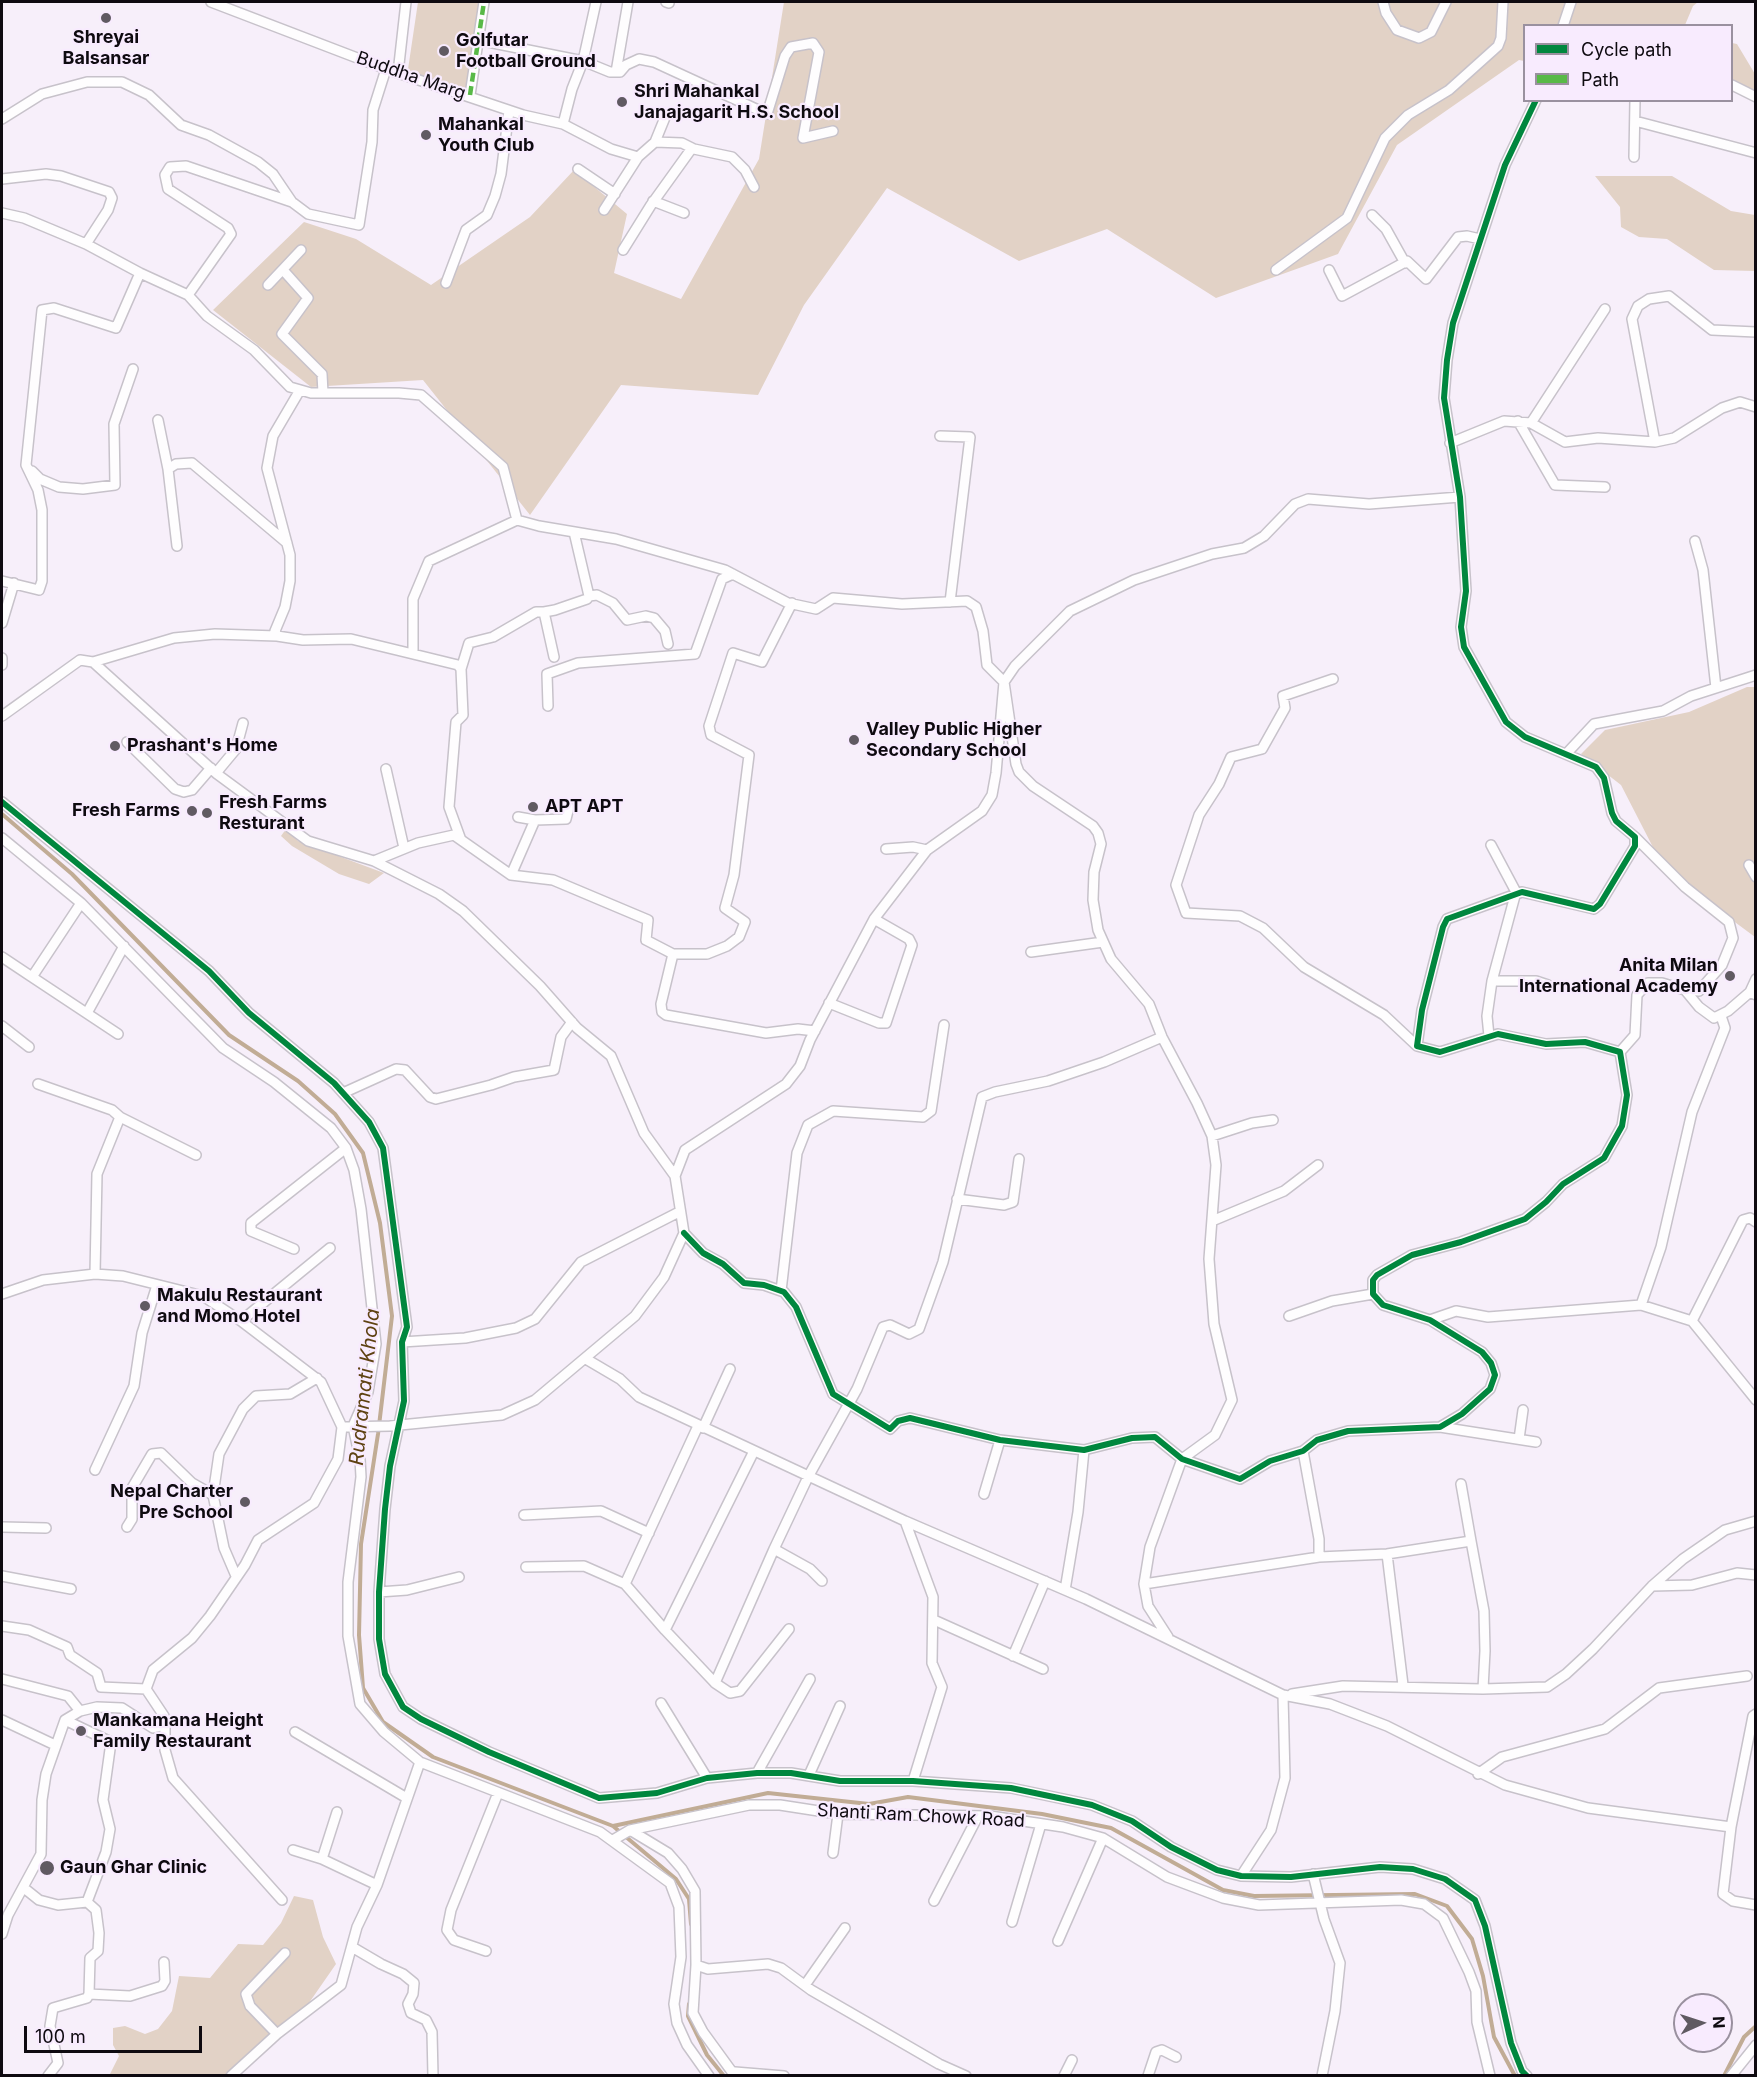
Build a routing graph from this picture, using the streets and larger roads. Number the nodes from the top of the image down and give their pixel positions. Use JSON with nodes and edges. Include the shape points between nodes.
{"nodes":[{"id":1,"x":211,"y":2,"type":"edge"},
{"id":2,"x":406,"y":2,"type":"edge"},
{"id":3,"x":484,"y":2,"type":"edge"},
{"id":4,"x":596,"y":2,"type":"edge"},
{"id":5,"x":628,"y":2,"type":"edge"},
{"id":6,"x":1383,"y":2,"type":"edge"},
{"id":7,"x":1446,"y":2,"type":"edge"},
{"id":8,"x":1503,"y":2,"type":"edge"},
{"id":9,"x":1571,"y":2,"type":"edge"},
{"id":10,"x":1564,"y":24,"type":"edge"},
{"id":11,"x":478,"y":40,"type":"junction"},
{"id":12,"x":583,"y":61,"type":"junction"},
{"id":13,"x":386,"y":69,"type":"junction"},
{"id":14,"x":616,"y":72,"type":"junction"},
{"id":15,"x":398,"y":73,"type":"junction"},
{"id":16,"x":1733,"y":86,"type":"edge"},
{"id":17,"x":470,"y":95,"type":"junction"},
{"id":18,"x":1755,"y":97,"type":"edge"},
{"id":19,"x":1535,"y":102,"type":"edge"},
{"id":20,"x":1635,"y":102,"type":"edge"},
{"id":21,"x":509,"y":111,"type":"junction"},
{"id":22,"x":666,"y":115,"type":"dead end"},
{"id":23,"x":2,"y":119,"type":"edge"},
{"id":24,"x":1635,"y":121,"type":"junction"},
{"id":25,"x":563,"y":124,"type":"junction"},
{"id":26,"x":833,"y":131,"type":"dead end"},
{"id":27,"x":655,"y":142,"type":"junction"},
{"id":28,"x":692,"y":148,"type":"junction"},
{"id":29,"x":1755,"y":153,"type":"edge"},
{"id":30,"x":638,"y":157,"type":"junction"},
{"id":31,"x":1634,"y":157,"type":"dead end"},
{"id":32,"x":578,"y":168,"type":"dead end"},
{"id":33,"x":2,"y":179,"type":"edge"},
{"id":34,"x":754,"y":187,"type":"dead end"},
{"id":35,"x":615,"y":194,"type":"junction"},
{"id":36,"x":653,"y":201,"type":"junction"},
{"id":37,"x":292,"y":202,"type":"junction"},
{"id":38,"x":604,"y":210,"type":"dead end"},
{"id":39,"x":2,"y":213,"type":"edge"},
{"id":40,"x":684,"y":213,"type":"dead end"},
{"id":41,"x":1372,"y":214,"type":"dead end"},
{"id":42,"x":1480,"y":239,"type":"junction"},
{"id":43,"x":86,"y":244,"type":"junction"},
{"id":44,"x":301,"y":250,"type":"dead end"},
{"id":45,"x":623,"y":250,"type":"dead end"},
{"id":46,"x":1405,"y":263,"type":"junction"},
{"id":47,"x":283,"y":270,"type":"junction"},
{"id":48,"x":1276,"y":270,"type":"dead end"},
{"id":49,"x":1329,"y":270,"type":"dead end"},
{"id":50,"x":140,"y":273,"type":"junction"},
{"id":51,"x":446,"y":283,"type":"dead end"},
{"id":52,"x":268,"y":285,"type":"dead end"},
{"id":53,"x":188,"y":295,"type":"junction"},
{"id":54,"x":1605,"y":309,"type":"dead end"},
{"id":55,"x":1755,"y":332,"type":"edge"},
{"id":56,"x":133,"y":369,"type":"dead end"},
{"id":57,"x":300,"y":390,"type":"junction"},
{"id":58,"x":323,"y":393,"type":"junction"},
{"id":59,"x":1755,"y":407,"type":"edge"},
{"id":60,"x":158,"y":420,"type":"dead end"},
{"id":61,"x":1518,"y":421,"type":"junction"},
{"id":62,"x":1531,"y":423,"type":"junction"},
{"id":63,"x":940,"y":436,"type":"dead end"},
{"id":64,"x":1655,"y":442,"type":"junction"},
{"id":65,"x":1450,"y":443,"type":"junction"},
{"id":66,"x":26,"y":465,"type":"junction"},
{"id":67,"x":168,"y":469,"type":"junction"},
{"id":68,"x":1605,"y":487,"type":"dead end"},
{"id":69,"x":1460,"y":497,"type":"junction"},
{"id":70,"x":517,"y":520,"type":"junction"},
{"id":71,"x":574,"y":532,"type":"junction"},
{"id":72,"x":1695,"y":541,"type":"dead end"},
{"id":73,"x":287,"y":543,"type":"junction"},
{"id":74,"x":177,"y":546,"type":"dead end"},
{"id":75,"x":733,"y":574,"type":"junction"},
{"id":76,"x":2,"y":581,"type":"edge"},
{"id":77,"x":14,"y":583,"type":"junction"},
{"id":78,"x":589,"y":596,"type":"junction"},
{"id":79,"x":950,"y":602,"type":"junction"},
{"id":80,"x":792,"y":603,"type":"junction"},
{"id":81,"x":543,"y":612,"type":"junction"},
{"id":82,"x":2,"y":623,"type":"edge"},
{"id":83,"x":277,"y":636,"type":"junction"},
{"id":84,"x":668,"y":644,"type":"dead end"},
{"id":85,"x":413,"y":654,"type":"junction"},
{"id":86,"x":554,"y":657,"type":"dead end"},
{"id":87,"x":2,"y":658,"type":"edge"},
{"id":88,"x":93,"y":662,"type":"junction"},
{"id":89,"x":2,"y":665,"type":"edge"},
{"id":90,"x":461,"y":669,"type":"junction"},
{"id":91,"x":1755,"y":675,"type":"edge"},
{"id":92,"x":1333,"y":679,"type":"dead end"},
{"id":93,"x":1005,"y":682,"type":"junction"},
{"id":94,"x":1716,"y":688,"type":"junction"},
{"id":95,"x":548,"y":706,"type":"dead end"},
{"id":96,"x":3,"y":712,"type":"edge"},
{"id":97,"x":243,"y":723,"type":"dead end"},
{"id":98,"x":127,"y":742,"type":"dead end"},
{"id":99,"x":1567,"y":753,"type":"junction"},
{"id":100,"x":386,"y":769,"type":"dead end"},
{"id":101,"x":213,"y":771,"type":"junction"},
{"id":102,"x":2,"y":802,"type":"edge"},
{"id":103,"x":569,"y":807,"type":"dead end"},
{"id":104,"x":518,"y":818,"type":"dead end"},
{"id":105,"x":535,"y":820,"type":"junction"},
{"id":106,"x":1635,"y":837,"type":"junction"},
{"id":107,"x":2,"y":838,"type":"edge"},
{"id":108,"x":461,"y":840,"type":"junction"},
{"id":109,"x":1491,"y":845,"type":"dead end"},
{"id":110,"x":404,"y":848,"type":"junction"},
{"id":111,"x":886,"y":849,"type":"dead end"},
{"id":112,"x":927,"y":850,"type":"junction"},
{"id":113,"x":374,"y":861,"type":"junction"},
{"id":114,"x":1749,"y":865,"type":"dead end"},
{"id":115,"x":511,"y":875,"type":"junction"},
{"id":116,"x":1755,"y":877,"type":"edge"},
{"id":117,"x":1516,"y":892,"type":"junction"},
{"id":118,"x":81,"y":903,"type":"junction"},
{"id":119,"x":874,"y":919,"type":"junction"},
{"id":120,"x":1103,"y":942,"type":"junction"},
{"id":121,"x":124,"y":946,"type":"junction"},
{"id":122,"x":1031,"y":952,"type":"dead end"},
{"id":123,"x":673,"y":954,"type":"junction"},
{"id":124,"x":2,"y":957,"type":"edge"},
{"id":125,"x":32,"y":977,"type":"junction"},
{"id":126,"x":1755,"y":978,"type":"edge"},
{"id":127,"x":1492,"y":981,"type":"junction"},
{"id":128,"x":1548,"y":986,"type":"dead end"},
{"id":129,"x":1685,"y":990,"type":"junction"},
{"id":130,"x":1753,"y":993,"type":"edge"},
{"id":131,"x":830,"y":1003,"type":"junction"},
{"id":132,"x":87,"y":1013,"type":"junction"},
{"id":133,"x":1721,"y":1016,"type":"junction"},
{"id":134,"x":572,"y":1022,"type":"junction"},
{"id":135,"x":2,"y":1026,"type":"edge"},
{"id":136,"x":944,"y":1026,"type":"dead end"},
{"id":137,"x":815,"y":1031,"type":"junction"},
{"id":138,"x":118,"y":1034,"type":"dead end"},
{"id":139,"x":1489,"y":1036,"type":"junction"},
{"id":140,"x":1162,"y":1037,"type":"junction"},
{"id":141,"x":1417,"y":1046,"type":"junction"},
{"id":142,"x":29,"y":1047,"type":"dead end"},
{"id":143,"x":1620,"y":1052,"type":"junction"},
{"id":144,"x":38,"y":1084,"type":"dead end"},
{"id":145,"x":343,"y":1093,"type":"junction"},
{"id":146,"x":120,"y":1117,"type":"junction"},
{"id":147,"x":1273,"y":1119,"type":"dead end"},
{"id":148,"x":1212,"y":1136,"type":"junction"},
{"id":149,"x":346,"y":1148,"type":"junction"},
{"id":150,"x":196,"y":1155,"type":"dead end"},
{"id":151,"x":1019,"y":1159,"type":"dead end"},
{"id":152,"x":1318,"y":1165,"type":"dead end"},
{"id":153,"x":675,"y":1176,"type":"junction"},
{"id":154,"x":957,"y":1199,"type":"junction"},
{"id":155,"x":679,"y":1212,"type":"junction"},
{"id":156,"x":1212,"y":1221,"type":"junction"},
{"id":157,"x":1755,"y":1222,"type":"edge"},
{"id":158,"x":684,"y":1233,"type":"junction"},
{"id":159,"x":330,"y":1248,"type":"dead end"},
{"id":160,"x":294,"y":1249,"type":"dead end"},
{"id":161,"x":95,"y":1274,"type":"junction"},
{"id":162,"x":157,"y":1285,"type":"junction"},
{"id":163,"x":781,"y":1291,"type":"junction"},
{"id":164,"x":2,"y":1294,"type":"edge"},
{"id":165,"x":1373,"y":1294,"type":"junction"},
{"id":166,"x":1641,"y":1305,"type":"junction"},
{"id":167,"x":1289,"y":1316,"type":"dead end"},
{"id":168,"x":1430,"y":1320,"type":"junction"},
{"id":169,"x":242,"y":1321,"type":"junction"},
{"id":170,"x":1692,"y":1322,"type":"junction"},
{"id":171,"x":402,"y":1342,"type":"junction"},
{"id":172,"x":586,"y":1359,"type":"junction"},
{"id":173,"x":730,"y":1369,"type":"dead end"},
{"id":174,"x":317,"y":1378,"type":"junction"},
{"id":175,"x":1755,"y":1400,"type":"edge"},
{"id":176,"x":849,"y":1404,"type":"junction"},
{"id":177,"x":1523,"y":1410,"type":"dead end"},
{"id":178,"x":358,"y":1425,"type":"junction"},
{"id":179,"x":401,"y":1425,"type":"junction"},
{"id":180,"x":342,"y":1427,"type":"junction"},
{"id":181,"x":700,"y":1427,"type":"junction"},
{"id":182,"x":1440,"y":1427,"type":"junction"},
{"id":183,"x":1519,"y":1439,"type":"junction"},
{"id":184,"x":1000,"y":1440,"type":"junction"},
{"id":185,"x":1536,"y":1442,"type":"dead end"},
{"id":186,"x":1084,"y":1450,"type":"junction"},
{"id":187,"x":754,"y":1451,"type":"junction"},
{"id":188,"x":1303,"y":1451,"type":"junction"},
{"id":189,"x":1182,"y":1459,"type":"junction"},
{"id":190,"x":95,"y":1470,"type":"dead end"},
{"id":191,"x":808,"y":1477,"type":"junction"},
{"id":192,"x":1461,"y":1484,"type":"dead end"},
{"id":193,"x":984,"y":1494,"type":"dead end"},
{"id":194,"x":213,"y":1495,"type":"junction"},
{"id":195,"x":524,"y":1515,"type":"dead end"},
{"id":196,"x":905,"y":1521,"type":"junction"},
{"id":197,"x":1755,"y":1521,"type":"edge"},
{"id":198,"x":2,"y":1527,"type":"edge"},
{"id":199,"x":127,"y":1527,"type":"dead end"},
{"id":200,"x":46,"y":1528,"type":"dead end"},
{"id":201,"x":649,"y":1533,"type":"junction"},
{"id":202,"x":1471,"y":1541,"type":"junction"},
{"id":203,"x":774,"y":1549,"type":"junction"},
{"id":204,"x":1387,"y":1554,"type":"junction"},
{"id":205,"x":1319,"y":1557,"type":"junction"},
{"id":206,"x":526,"y":1567,"type":"dead end"},
{"id":207,"x":1755,"y":1575,"type":"edge"},
{"id":208,"x":2,"y":1576,"type":"edge"},
{"id":209,"x":236,"y":1576,"type":"junction"},
{"id":210,"x":459,"y":1577,"type":"dead end"},
{"id":211,"x":822,"y":1581,"type":"dead end"},
{"id":212,"x":1045,"y":1581,"type":"junction"},
{"id":213,"x":625,"y":1584,"type":"junction"},
{"id":214,"x":1144,"y":1584,"type":"junction"},
{"id":215,"x":1652,"y":1586,"type":"junction"},
{"id":216,"x":71,"y":1589,"type":"dead end"},
{"id":217,"x":1065,"y":1590,"type":"junction"},
{"id":218,"x":379,"y":1592,"type":"junction"},
{"id":219,"x":934,"y":1620,"type":"junction"},
{"id":220,"x":2,"y":1626,"type":"edge"},
{"id":221,"x":789,"y":1629,"type":"dead end"},
{"id":222,"x":665,"y":1630,"type":"junction"},
{"id":223,"x":1168,"y":1637,"type":"junction"},
{"id":224,"x":1013,"y":1656,"type":"junction"},
{"id":225,"x":1043,"y":1670,"type":"dead end"},
{"id":226,"x":1747,"y":1676,"type":"dead end"},
{"id":227,"x":2,"y":1679,"type":"edge"},
{"id":228,"x":810,"y":1679,"type":"dead end"},
{"id":229,"x":715,"y":1683,"type":"junction"},
{"id":230,"x":1403,"y":1685,"type":"junction"},
{"id":231,"x":146,"y":1689,"type":"junction"},
{"id":232,"x":1482,"y":1689,"type":"junction"},
{"id":233,"x":1283,"y":1695,"type":"junction"},
{"id":234,"x":661,"y":1703,"type":"dead end"},
{"id":235,"x":840,"y":1707,"type":"dead end"},
{"id":236,"x":80,"y":1711,"type":"junction"},
{"id":237,"x":1755,"y":1714,"type":"edge"},
{"id":238,"x":2,"y":1720,"type":"edge"},
{"id":239,"x":65,"y":1720,"type":"junction"},
{"id":240,"x":165,"y":1725,"type":"junction"},
{"id":241,"x":296,"y":1732,"type":"dead end"},
{"id":242,"x":55,"y":1745,"type":"junction"},
{"id":243,"x":420,"y":1762,"type":"junction"},
{"id":244,"x":757,"y":1773,"type":"junction"},
{"id":245,"x":1478,"y":1774,"type":"junction"},
{"id":246,"x":809,"y":1775,"type":"junction"},
{"id":247,"x":707,"y":1778,"type":"junction"},
{"id":248,"x":913,"y":1781,"type":"junction"},
{"id":249,"x":498,"y":1794,"type":"junction"},
{"id":250,"x":405,"y":1797,"type":"junction"},
{"id":251,"x":337,"y":1812,"type":"dead end"},
{"id":252,"x":838,"y":1814,"type":"junction"},
{"id":253,"x":978,"y":1816,"type":"junction"},
{"id":254,"x":1041,"y":1824,"type":"junction"},
{"id":255,"x":1731,"y":1827,"type":"junction"},
{"id":256,"x":630,"y":1830,"type":"junction"},
{"id":257,"x":1103,"y":1838,"type":"junction"},
{"id":258,"x":613,"y":1840,"type":"junction"},
{"id":259,"x":293,"y":1850,"type":"dead end"},
{"id":260,"x":832,"y":1853,"type":"dead end"},
{"id":261,"x":322,"y":1859,"type":"junction"},
{"id":262,"x":1241,"y":1876,"type":"junction"},
{"id":263,"x":1314,"y":1878,"type":"junction"},
{"id":264,"x":376,"y":1885,"type":"junction"},
{"id":265,"x":24,"y":1888,"type":"junction"},
{"id":266,"x":282,"y":1900,"type":"dead end"},
{"id":267,"x":934,"y":1901,"type":"dead end"},
{"id":268,"x":1319,"y":1901,"type":"junction"},
{"id":269,"x":87,"y":1902,"type":"junction"},
{"id":270,"x":1755,"y":1905,"type":"edge"},
{"id":271,"x":1012,"y":1922,"type":"dead end"},
{"id":272,"x":845,"y":1928,"type":"dead end"},
{"id":273,"x":2,"y":1934,"type":"edge"},
{"id":274,"x":1058,"y":1941,"type":"dead end"},
{"id":275,"x":352,"y":1947,"type":"junction"},
{"id":276,"x":486,"y":1951,"type":"dead end"},
{"id":277,"x":285,"y":1953,"type":"dead end"},
{"id":278,"x":164,"y":1962,"type":"dead end"},
{"id":279,"x":696,"y":1965,"type":"junction"},
{"id":280,"x":805,"y":1985,"type":"junction"},
{"id":281,"x":89,"y":1994,"type":"junction"},
{"id":282,"x":277,"y":2034,"type":"junction"},
{"id":283,"x":1755,"y":2045,"type":"edge"},
{"id":284,"x":1176,"y":2056,"type":"dead end"},
{"id":285,"x":1072,"y":2060,"type":"dead end"},
{"id":286,"x":735,"y":2074,"type":"edge"},
{"id":287,"x":48,"y":2076,"type":"edge"},
{"id":288,"x":231,"y":2076,"type":"edge"},
{"id":289,"x":433,"y":2076,"type":"edge"},
{"id":290,"x":709,"y":2076,"type":"edge"},
{"id":291,"x":784,"y":2076,"type":"edge"},
{"id":292,"x":966,"y":2076,"type":"edge"},
{"id":293,"x":1064,"y":2076,"type":"edge"},
{"id":294,"x":1148,"y":2076,"type":"edge"},
{"id":295,"x":1322,"y":2076,"type":"edge"},
{"id":296,"x":1490,"y":2076,"type":"edge"},
{"id":297,"x":1527,"y":2076,"type":"edge"},
{"id":298,"x":1731,"y":2076,"type":"edge"}],
"edges":[{"from":1,"to":13,"type":"street","name":"Buddha Marg"},
{"from":2,"to":15,"type":"street"},
{"from":3,"to":11,"type":"street"},
{"from":4,"to":12,"type":"street"},
{"from":5,"to":14,"type":"street"},
{"from":6,"to":7,"type":"street","via":[[1397,30],[1419,38],[1431,32]]},
{"from":8,"to":48,"type":"street","via":[[1498,46],[1449,90],[1408,115],[1385,138],[1347,218]]},
{"from":9,"to":10,"type":"street"},
{"from":11,"to":12,"type":"street"},
{"from":11,"to":17,"type":"street"},
{"from":12,"to":14,"type":"street"},
{"from":12,"to":25,"type":"street"},
{"from":13,"to":15,"type":"street","name":"Buddha Marg"},
{"from":13,"to":37,"type":"street","via":[[373,110],[372,142],[358,225],[308,214]]},
{"from":14,"to":26,"type":"street","via":[[639,59],[654,62],[767,114],[785,56],[791,47],[813,43],[819,52],[803,138]]},
{"from":15,"to":17,"type":"street","name":"Buddha Marg"},
{"from":16,"to":18,"type":"street"},
{"from":17,"to":21,"type":"street","name":"Buddha Marg"},
{"from":19,"to":42,"type":"street","via":[[1505,165]]},
{"from":20,"to":24,"type":"street"},
{"from":21,"to":25,"type":"street","name":"Buddha Marg"},
{"from":21,"to":51,"type":"street","via":[[495,196],[487,215],[466,230]]},
{"from":22,"to":27,"type":"street"},
{"from":23,"to":37,"type":"street","via":[[42,94],[87,82],[122,81],[149,94],[181,125],[258,162],[273,174]]},
{"from":24,"to":29,"type":"street"},
{"from":24,"to":31,"type":"street"},
{"from":25,"to":30,"type":"street","name":"Buddha Marg","via":[[611,149]]},
{"from":27,"to":28,"type":"street","via":[[682,143]]},
{"from":27,"to":30,"type":"street"},
{"from":28,"to":34,"type":"street","via":[[732,157]]},
{"from":28,"to":36,"type":"street"},
{"from":30,"to":35,"type":"street"},
{"from":32,"to":35,"type":"street"},
{"from":33,"to":43,"type":"street","via":[[46,174],[110,192],[108,210]]},
{"from":35,"to":38,"type":"street"},
{"from":36,"to":40,"type":"street"},
{"from":36,"to":45,"type":"street"},
{"from":37,"to":53,"type":"street","via":[[186,166],[170,167],[165,175],[168,189],[228,228],[231,234]]},
{"from":39,"to":43,"type":"street"},
{"from":41,"to":46,"type":"street","via":[[1386,229]]},
{"from":42,"to":46,"type":"street","via":[[1458,237],[1426,279]]},
{"from":42,"to":65,"type":"street","via":[[1453,323],[1447,360],[1444,398]]},
{"from":43,"to":50,"type":"street"},
{"from":44,"to":47,"type":"street"},
{"from":46,"to":49,"type":"street","via":[[1342,296]]},
{"from":47,"to":52,"type":"street"},
{"from":47,"to":58,"type":"street","via":[[308,298],[282,334],[322,374]]},
{"from":50,"to":53,"type":"street"},
{"from":50,"to":66,"type":"street","via":[[116,328],[54,308],[42,310]]},
{"from":53,"to":57,"type":"street","via":[[207,316],[254,350],[290,387]]},
{"from":54,"to":62,"type":"street"},
{"from":55,"to":64,"type":"street","via":[[1712,330],[1669,296],[1649,299],[1638,306],[1632,319]]},
{"from":56,"to":66,"type":"street","via":[[114,424],[115,485],[59,487],[40,479]]},
{"from":57,"to":58,"type":"street"},
{"from":57,"to":73,"type":"street","via":[[273,436],[267,468]]},
{"from":58,"to":70,"type":"street","via":[[421,395],[502,467]]},
{"from":59,"to":64,"type":"street","via":[[1740,402],[1722,408],[1674,438]]},
{"from":60,"to":67,"type":"street"},
{"from":61,"to":62,"type":"street"},
{"from":61,"to":65,"type":"street","via":[[1504,421]]},
{"from":61,"to":68,"type":"street","via":[[1555,485]]},
{"from":62,"to":64,"type":"street","via":[[1564,442],[1598,438]]},
{"from":63,"to":79,"type":"street","via":[[970,437]]},
{"from":65,"to":69,"type":"street"},
{"from":66,"to":77,"type":"street","via":[[42,510],[42,580],[39,590]]},
{"from":67,"to":73,"type":"street","via":[[192,463]]},
{"from":67,"to":74,"type":"street"},
{"from":69,"to":93,"type":"street","via":[[1369,504],[1308,499],[1295,504],[1264,536],[1244,548],[1212,554],[1134,580],[1070,611],[1015,666]]},
{"from":69,"to":99,"type":"street","via":[[1466,591],[1461,627],[1464,647],[1506,722],[1525,737]]},
{"from":70,"to":71,"type":"street"},
{"from":70,"to":85,"type":"street","via":[[429,561],[413,598]]},
{"from":71,"to":75,"type":"street","via":[[616,539]]},
{"from":71,"to":78,"type":"street"},
{"from":72,"to":94,"type":"street","via":[[1703,570]]},
{"from":73,"to":83,"type":"street","via":[[290,581],[275,631]]},
{"from":75,"to":80,"type":"street"},
{"from":75,"to":95,"type":"street","via":[[722,579],[695,654],[578,663],[547,674]]},
{"from":76,"to":77,"type":"street"},
{"from":77,"to":82,"type":"street"},
{"from":78,"to":81,"type":"street"},
{"from":78,"to":84,"type":"street","via":[[597,595],[613,603],[627,620],[654,618],[665,631]]},
{"from":79,"to":80,"type":"street","via":[[902,604],[833,598],[816,609]]},
{"from":79,"to":93,"type":"street","via":[[967,601],[976,607],[987,665]]},
{"from":80,"to":123,"type":"street","via":[[762,662],[733,654],[709,726],[711,735],[749,755],[736,864],[725,908],[745,922],[739,937],[727,946],[707,954]]},
{"from":81,"to":86,"type":"street"},
{"from":81,"to":90,"type":"street","via":[[536,612],[493,637],[469,643]]},
{"from":83,"to":85,"type":"street","via":[[351,639]]},
{"from":83,"to":88,"type":"street","via":[[215,634],[174,638]]},
{"from":85,"to":90,"type":"street"},
{"from":87,"to":89,"type":"street"},
{"from":88,"to":96,"type":"street","via":[[80,660]]},
{"from":88,"to":101,"type":"street"},
{"from":90,"to":108,"type":"street","via":[[463,715],[456,722],[449,807]]},
{"from":91,"to":94,"type":"street"},
{"from":92,"to":141,"type":"street","via":[[1283,696],[1285,708],[1262,749],[1231,757],[1199,815],[1176,885],[1186,913],[1240,916],[1263,928],[1304,967],[1384,1015]]},
{"from":93,"to":112,"type":"street","via":[[992,795],[982,811]]},
{"from":93,"to":120,"type":"street","via":[[1019,772],[1098,833],[1101,844],[1093,900]]},
{"from":94,"to":99,"type":"street","via":[[1663,711],[1594,724]]},
{"from":97,"to":101,"type":"street","via":[[236,749]]},
{"from":98,"to":101,"type":"street","via":[[174,789],[192,790]]},
{"from":99,"to":106,"type":"street","via":[[1596,767],[1604,778],[1616,821]]},
{"from":100,"to":110,"type":"street"},
{"from":101,"to":113,"type":"street","via":[[308,841]]},
{"from":102,"to":145,"type":"street","via":[[209,971],[249,1013]]},
{"from":103,"to":105,"type":"street","via":[[566,819]]},
{"from":104,"to":105,"type":"street"},
{"from":105,"to":115,"type":"street"},
{"from":106,"to":117,"type":"street","via":[[1635,846],[1600,904],[1593,909]]},
{"from":106,"to":129,"type":"street","via":[[1732,927],[1733,938],[1722,965],[1699,991]]},
{"from":107,"to":118,"type":"street"},
{"from":108,"to":110,"type":"street","via":[[454,835]]},
{"from":108,"to":115,"type":"street"},
{"from":109,"to":117,"type":"street"},
{"from":110,"to":113,"type":"street"},
{"from":111,"to":112,"type":"street"},
{"from":112,"to":119,"type":"street"},
{"from":113,"to":134,"type":"street","via":[[439,894],[463,911]]},
{"from":114,"to":116,"type":"street"},
{"from":115,"to":123,"type":"street","via":[[553,880],[648,920],[646,940]]},
{"from":117,"to":127,"type":"street"},
{"from":117,"to":141,"type":"street","via":[[1444,922]]},
{"from":118,"to":121,"type":"street"},
{"from":118,"to":125,"type":"street"},
{"from":119,"to":131,"type":"street"},
{"from":119,"to":131,"type":"street","via":[[909,939],[912,945],[886,1023]]},
{"from":120,"to":122,"type":"street"},
{"from":120,"to":140,"type":"street","via":[[1111,959],[1149,1004]]},
{"from":121,"to":132,"type":"street"},
{"from":121,"to":149,"type":"street","via":[[223,1048],[331,1128]]},
{"from":123,"to":137,"type":"street","via":[[661,1004],[666,1015],[766,1033]]},
{"from":124,"to":125,"type":"street"},
{"from":125,"to":132,"type":"street"},
{"from":126,"to":130,"type":"street"},
{"from":127,"to":128,"type":"street","via":[[1536,981]]},
{"from":127,"to":139,"type":"street","via":[[1487,1016]]},
{"from":129,"to":133,"type":"street","via":[[1714,1018]]},
{"from":129,"to":143,"type":"street","via":[[1648,983],[1637,995],[1635,1035]]},
{"from":130,"to":133,"type":"street"},
{"from":131,"to":137,"type":"street"},
{"from":132,"to":138,"type":"street"},
{"from":133,"to":166,"type":"street","via":[[1725,1028],[1692,1112],[1661,1247]]},
{"from":134,"to":145,"type":"street","via":[[561,1037],[554,1070],[436,1098],[430,1097],[405,1070],[396,1069]]},
{"from":134,"to":153,"type":"street","via":[[611,1056],[644,1133]]},
{"from":135,"to":142,"type":"street"},
{"from":136,"to":163,"type":"street","via":[[931,1111],[923,1117],[833,1111],[808,1125],[797,1153]]},
{"from":137,"to":153,"type":"street","via":[[800,1066],[786,1084],[685,1150]]},
{"from":139,"to":141,"type":"street","via":[[1440,1052]]},
{"from":139,"to":143,"type":"street","via":[[1506,1035],[1546,1044],[1577,1041]]},
{"from":140,"to":148,"type":"street"},
{"from":140,"to":154,"type":"street","via":[[1048,1081],[982,1097]]},
{"from":143,"to":165,"type":"street","via":[[1626,1112],[1604,1158],[1563,1184],[1525,1219],[1412,1255],[1377,1275]]},
{"from":144,"to":146,"type":"street","via":[[112,1110]]},
{"from":145,"to":171,"type":"street","via":[[369,1122],[383,1148],[407,1327]]},
{"from":146,"to":150,"type":"street"},
{"from":146,"to":161,"type":"street","via":[[97,1174]]},
{"from":147,"to":148,"type":"street"},
{"from":148,"to":156,"type":"street","via":[[1216,1165]]},
{"from":149,"to":160,"type":"street","via":[[251,1223],[251,1231]]},
{"from":149,"to":178,"type":"street","via":[[362,1219],[376,1344]]},
{"from":151,"to":154,"type":"street","via":[[1013,1202],[1004,1205]]},
{"from":152,"to":156,"type":"street","via":[[1284,1191]]},
{"from":153,"to":155,"type":"street"},
{"from":154,"to":176,"type":"street","via":[[943,1263],[919,1329],[909,1334],[890,1325],[883,1327]]},
{"from":155,"to":158,"type":"street"},
{"from":155,"to":171,"type":"street","via":[[581,1262],[535,1320],[516,1328],[465,1338]]},
{"from":156,"to":189,"type":"street","via":[[1209,1258],[1214,1324],[1232,1400],[1215,1435]]},
{"from":157,"to":170,"type":"street","via":[[1750,1218],[1743,1220]]},
{"from":158,"to":163,"type":"street","via":[[703,1253],[744,1283]]},
{"from":158,"to":172,"type":"street","via":[[664,1277],[635,1316]]},
{"from":159,"to":169,"type":"street"},
{"from":161,"to":162,"type":"street"},
{"from":161,"to":164,"type":"street","via":[[43,1280]]},
{"from":162,"to":169,"type":"street","via":[[203,1296]]},
{"from":162,"to":190,"type":"street","via":[[142,1333],[134,1386]]},
{"from":163,"to":176,"type":"street","via":[[796,1307],[833,1394]]},
{"from":165,"to":167,"type":"street"},
{"from":165,"to":168,"type":"street","via":[[1383,1305]]},
{"from":166,"to":168,"type":"street","via":[[1488,1317],[1456,1311]]},
{"from":166,"to":170,"type":"street"},
{"from":168,"to":182,"type":"street","via":[[1482,1352],[1494,1375],[1490,1389],[1480,1399]]},
{"from":169,"to":174,"type":"street"},
{"from":170,"to":175,"type":"street"},
{"from":171,"to":179,"type":"street"},
{"from":172,"to":179,"type":"street","via":[[535,1400],[502,1415]]},
{"from":172,"to":181,"type":"street","via":[[620,1379],[639,1397]]},
{"from":173,"to":181,"type":"street"},
{"from":174,"to":180,"type":"street"},
{"from":174,"to":194,"type":"street","via":[[290,1394],[256,1396],[243,1409],[219,1454]]},
{"from":176,"to":184,"type":"street","via":[[890,1429],[898,1421],[910,1418]]},
{"from":176,"to":191,"type":"street"},
{"from":177,"to":183,"type":"street"},
{"from":178,"to":179,"type":"street"},
{"from":178,"to":180,"type":"street"},
{"from":178,"to":243,"type":"street","via":[[361,1477],[348,1582],[348,1636],[357,1694],[369,1717]]},
{"from":179,"to":218,"type":"street","via":[[390,1466]]},
{"from":180,"to":209,"type":"street","via":[[338,1459],[314,1503],[258,1540]]},
{"from":181,"to":187,"type":"street"},
{"from":181,"to":201,"type":"street"},
{"from":182,"to":183,"type":"street"},
{"from":182,"to":188,"type":"street","via":[[1348,1431],[1317,1440]]},
{"from":183,"to":185,"type":"street"},
{"from":184,"to":186,"type":"street"},
{"from":184,"to":193,"type":"street"},
{"from":186,"to":189,"type":"street","via":[[1132,1438],[1155,1437]]},
{"from":186,"to":217,"type":"street"},
{"from":187,"to":191,"type":"street"},
{"from":187,"to":222,"type":"street"},
{"from":188,"to":189,"type":"street","via":[[1270,1461],[1240,1479]]},
{"from":188,"to":205,"type":"street"},
{"from":189,"to":214,"type":"street","via":[[1150,1547]]},
{"from":191,"to":196,"type":"street"},
{"from":191,"to":203,"type":"street"},
{"from":192,"to":202,"type":"street"},
{"from":194,"to":199,"type":"street","via":[[192,1483],[161,1453],[152,1454],[132,1488],[132,1519]]},
{"from":194,"to":209,"type":"street","via":[[224,1548]]},
{"from":195,"to":201,"type":"street","via":[[601,1511]]},
{"from":196,"to":212,"type":"street"},
{"from":196,"to":219,"type":"street","via":[[926,1572]]},
{"from":197,"to":215,"type":"street","via":[[1725,1530]]},
{"from":198,"to":200,"type":"street"},
{"from":201,"to":213,"type":"street"},
{"from":202,"to":204,"type":"street"},
{"from":202,"to":232,"type":"street","via":[[1484,1611]]},
{"from":203,"to":211,"type":"street","via":[[810,1569]]},
{"from":203,"to":229,"type":"street"},
{"from":204,"to":205,"type":"street"},
{"from":204,"to":230,"type":"street"},
{"from":205,"to":214,"type":"street"},
{"from":206,"to":213,"type":"street","via":[[584,1566]]},
{"from":207,"to":215,"type":"street","via":[[1737,1573],[1692,1585]]},
{"from":208,"to":216,"type":"street"},
{"from":209,"to":231,"type":"street","via":[[192,1638],[153,1670]]},
{"from":210,"to":218,"type":"street","via":[[407,1590]]},
{"from":212,"to":217,"type":"street"},
{"from":212,"to":224,"type":"street"},
{"from":213,"to":222,"type":"street"},
{"from":214,"to":223,"type":"street","via":[[1148,1606]]},
{"from":215,"to":232,"type":"street","via":[[1593,1649],[1547,1687]]},
{"from":217,"to":223,"type":"street"},
{"from":218,"to":247,"type":"street","via":[[385,1674],[403,1707],[421,1719],[599,1798],[657,1793]]},
{"from":219,"to":224,"type":"street"},
{"from":219,"to":248,"type":"street","via":[[932,1663],[942,1687]]},
{"from":220,"to":231,"type":"street","via":[[29,1630],[67,1647],[70,1655],[97,1673],[100,1687]]},
{"from":221,"to":229,"type":"street","via":[[740,1691],[730,1693]]},
{"from":222,"to":229,"type":"street"},
{"from":223,"to":233,"type":"street"},
{"from":224,"to":225,"type":"street"},
{"from":226,"to":245,"type":"street","via":[[1659,1688],[1605,1729],[1502,1757]]},
{"from":227,"to":236,"type":"street","via":[[68,1696]]},
{"from":228,"to":244,"type":"street"},
{"from":230,"to":232,"type":"street"},
{"from":230,"to":233,"type":"street","via":[[1343,1686]]},
{"from":231,"to":240,"type":"street","via":[[164,1716]]},
{"from":233,"to":245,"type":"street","via":[[1330,1704],[1387,1726]]},
{"from":233,"to":262,"type":"street","via":[[1285,1778],[1271,1830]]},
{"from":234,"to":247,"type":"street"},
{"from":235,"to":246,"type":"street"},
{"from":236,"to":239,"type":"street"},
{"from":236,"to":240,"type":"street","via":[[122,1708],[153,1728]]},
{"from":237,"to":255,"type":"street"},
{"from":238,"to":242,"type":"street"},
{"from":239,"to":242,"type":"street"},
{"from":239,"to":269,"type":"street","via":[[111,1742],[104,1800],[110,1828],[106,1852]]},
{"from":240,"to":266,"type":"street","via":[[165,1750],[173,1778]]},
{"from":241,"to":250,"type":"street"},
{"from":242,"to":265,"type":"street","via":[[42,1800],[42,1854]]},
{"from":243,"to":249,"type":"street"},
{"from":243,"to":250,"type":"street"},
{"from":244,"to":246,"type":"street"},
{"from":244,"to":247,"type":"street"},
{"from":245,"to":255,"type":"street","via":[[1587,1808]]},
{"from":246,"to":248,"type":"street","via":[[840,1781]]},
{"from":248,"to":262,"type":"street","via":[[1011,1788],[1092,1805],[1132,1821],[1171,1847],[1217,1870]]},
{"from":249,"to":258,"type":"street"},
{"from":249,"to":276,"type":"street","via":[[451,1910],[447,1930],[454,1940]]},
{"from":250,"to":264,"type":"street"},
{"from":251,"to":261,"type":"street"},
{"from":252,"to":253,"type":"street","name":"Shanti Ram Chowk Road"},
{"from":252,"to":256,"type":"street","name":"Shanti Ram Chowk Road","via":[[749,1804]]},
{"from":252,"to":260,"type":"street"},
{"from":253,"to":254,"type":"street","name":"Shanti Ram Chowk Road"},
{"from":253,"to":267,"type":"street"},
{"from":254,"to":257,"type":"street","name":"Shanti Ram Chowk Road"},
{"from":254,"to":271,"type":"street"},
{"from":255,"to":270,"type":"street","via":[[1723,1894],[1733,1901]]},
{"from":256,"to":258,"type":"street","name":"Shanti Ram Chowk Road"},
{"from":256,"to":279,"type":"street","via":[[668,1853],[695,1891]]},
{"from":257,"to":268,"type":"street","name":"Shanti Ram Chowk Road","via":[[1167,1877],[1223,1898],[1259,1905]]},
{"from":257,"to":274,"type":"street"},
{"from":258,"to":290,"type":"street","via":[[670,1883],[676,1895],[681,1957],[674,2004],[687,2045]]},
{"from":259,"to":261,"type":"street"},
{"from":261,"to":264,"type":"street"},
{"from":262,"to":263,"type":"street"},
{"from":263,"to":268,"type":"street"},
{"from":263,"to":297,"type":"street","via":[[1380,1867],[1413,1869],[1445,1880],[1475,1900],[1485,1926],[1511,2043]]},
{"from":264,"to":275,"type":"street"},
{"from":265,"to":269,"type":"street","via":[[39,1900],[58,1905]]},
{"from":265,"to":273,"type":"street"},
{"from":268,"to":295,"type":"street","via":[[1340,1963]]},
{"from":268,"to":296,"type":"street","name":"Shanti Ram Chowk Road","via":[[1401,1900],[1424,1904],[1443,1918],[1476,1991],[1477,2022]]},
{"from":269,"to":281,"type":"street","via":[[96,1910],[99,1933],[98,1951],[90,1958]]},
{"from":272,"to":280,"type":"street"},
{"from":275,"to":282,"type":"street","via":[[341,1985]]},
{"from":275,"to":289,"type":"street","via":[[414,1983],[414,1994],[408,2004],[411,2013],[426,2020],[432,2032]]},
{"from":277,"to":282,"type":"street","via":[[246,1994],[250,2006]]},
{"from":278,"to":281,"type":"street","via":[[162,1986],[130,1996]]},
{"from":279,"to":280,"type":"street","via":[[708,1969],[768,1964],[794,1974]]},
{"from":279,"to":286,"type":"street","via":[[693,2013]]},
{"from":280,"to":292,"type":"street"},
{"from":281,"to":287,"type":"street","via":[[87,1998],[53,2008],[50,2026],[58,2063]]},
{"from":282,"to":288,"type":"street"},
{"from":283,"to":298,"type":"street"},
{"from":284,"to":294,"type":"street","via":[[1162,2050],[1156,2052]]},
{"from":285,"to":293,"type":"street"},
{"from":286,"to":291,"type":"street"}]}
